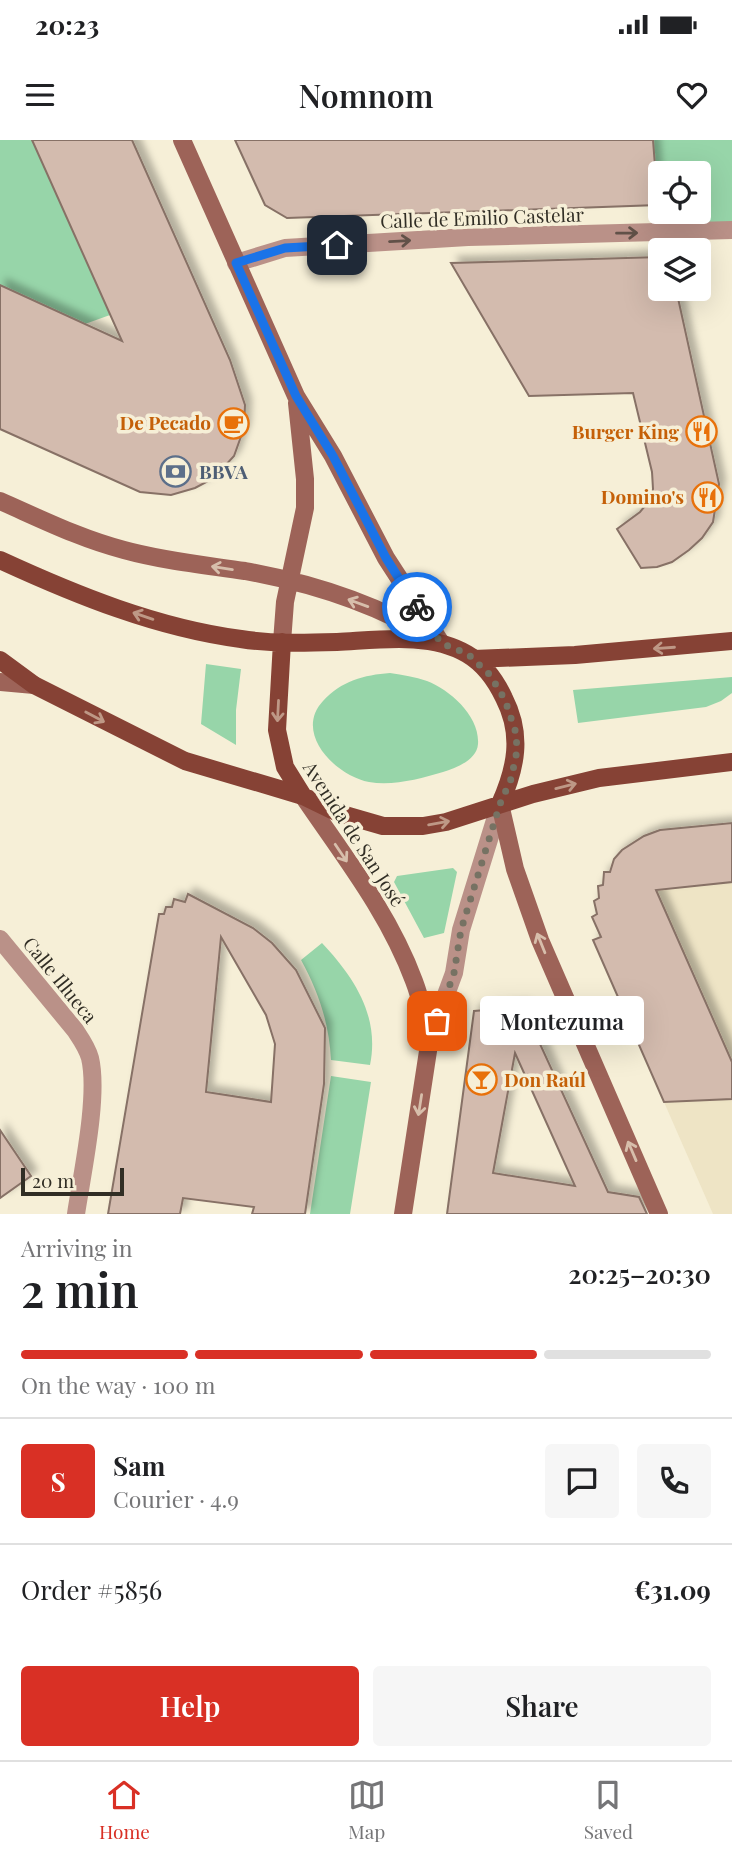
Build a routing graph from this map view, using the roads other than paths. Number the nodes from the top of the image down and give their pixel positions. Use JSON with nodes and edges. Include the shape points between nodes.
{"nodes":[{"id":1,"x":182,"y":140,"type":"edge"},
{"id":2,"x":732,"y":230,"type":"edge"},
{"id":3,"x":236,"y":263,"type":"junction"},
{"id":4,"x":296,"y":396,"type":"junction"},
{"id":5,"x":0,"y":501,"type":"edge"},
{"id":6,"x":0,"y":560,"type":"edge"},
{"id":7,"x":290,"y":580,"type":"junction"},
{"id":8,"x":732,"y":641,"type":"edge"},
{"id":9,"x":282,"y":642,"type":"junction"},
{"id":10,"x":441,"y":643,"type":"junction"},
{"id":11,"x":474,"y":659,"type":"junction"},
{"id":12,"x":0,"y":660,"type":"edge"},
{"id":13,"x":0,"y":682,"type":"edge"},
{"id":14,"x":34,"y":685,"type":"junction"},
{"id":15,"x":732,"y":762,"type":"edge"},
{"id":16,"x":303,"y":796,"type":"junction"},
{"id":17,"x":500,"y":804,"type":"junction"},
{"id":18,"x":0,"y":939,"type":"edge"},
{"id":19,"x":430,"y":1038,"type":"junction"},
{"id":20,"x":76,"y":1214,"type":"edge"},
{"id":21,"x":403,"y":1214,"type":"edge"},
{"id":22,"x":659,"y":1214,"type":"edge"}],
"edges":[{"from":1,"to":3,"type":"main road","name":"Avenida de San José"},
{"from":3,"to":2,"type":"street","name":"Calle de Emilio Castelar","one_way":true,"via":[[285,248],[468,237]]},
{"from":3,"to":4,"type":"main road","name":"Avenida de San José"},
{"from":4,"to":7,"type":"main road","name":"Avenida de San José","via":[[305,508]]},
{"from":4,"to":10,"type":"main road","name":"Avenida de San José","via":[[386,558]]},
{"from":7,"to":5,"type":"main road","one_way":true,"via":[[125,551]]},
{"from":9,"to":6,"type":"main road","one_way":true,"via":[[243,640],[161,622]]},
{"from":7,"to":9,"type":"main road","name":"Avenida de San José"},
{"from":10,"to":7,"type":"main road","one_way":true,"via":[[391,615]]},
{"from":8,"to":11,"type":"main road","one_way":true},
{"from":9,"to":10,"type":"main road"},
{"from":9,"to":16,"type":"main road","name":"Avenida de San José","one_way":true,"via":[[277,730],[285,767]]},
{"from":10,"to":11,"type":"main road"},
{"from":11,"to":17,"type":"main road","name":"Avenida de San José","via":[[498,686],[516,733],[511,779]]},
{"from":12,"to":14,"type":"main road"},
{"from":13,"to":14,"type":"main road"},
{"from":14,"to":16,"type":"main road","one_way":true,"via":[[184,761]]},
{"from":17,"to":15,"type":"main road","one_way":true,"via":[[599,778]]},
{"from":16,"to":17,"type":"main road","one_way":true,"via":[[338,813],[383,826],[446,822]]},
{"from":16,"to":19,"type":"main road","name":"Avenida de San José","one_way":true,"via":[[396,938],[415,982]]},
{"from":17,"to":19,"type":"street","name":"Avenida de San José","via":[[461,930],[454,973]]},
{"from":22,"to":17,"type":"main road","one_way":true,"via":[[540,940],[515,869]]},
{"from":18,"to":20,"type":"street","name":"Calle Illueca","via":[[75,1030],[90,1058],[90,1120]]},
{"from":19,"to":21,"type":"main road","name":"Avenida de San José","one_way":true}]}
